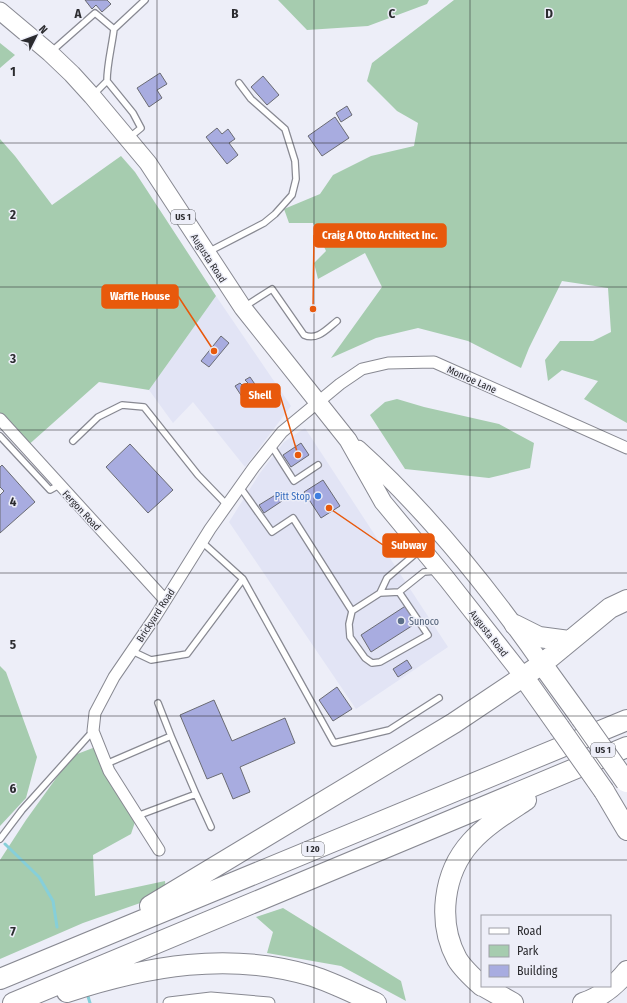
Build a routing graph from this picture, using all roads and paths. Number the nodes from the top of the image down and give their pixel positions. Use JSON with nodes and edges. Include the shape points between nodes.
{"nodes":[{"id":1,"x":145,"y":0,"type":"edge"},
{"id":2,"x":0,"y":11,"type":"edge"},
{"id":3,"x":114,"y":29,"type":"junction"},
{"id":4,"x":50,"y":53,"type":"junction"},
{"id":5,"x":107,"y":81,"type":"junction"},
{"id":6,"x":238,"y":83,"type":"dead end"},
{"id":7,"x":92,"y":96,"type":"junction"},
{"id":8,"x":128,"y":139,"type":"junction"},
{"id":9,"x":206,"y":254,"type":"junction"},
{"id":10,"x":243,"y":308,"type":"junction"},
{"id":11,"x":337,"y":321,"type":"dead end"},
{"id":12,"x":319,"y":403,"type":"junction"},
{"id":13,"x":0,"y":420,"type":"edge"},
{"id":14,"x":0,"y":436,"type":"edge"},
{"id":15,"x":348,"y":440,"type":"junction"},
{"id":16,"x":73,"y":441,"type":"dead end"},
{"id":17,"x":272,"y":445,"type":"junction"},
{"id":18,"x":627,"y":448,"type":"edge"},
{"id":19,"x":318,"y":465,"type":"dead end"},
{"id":20,"x":59,"y":485,"type":"junction"},
{"id":21,"x":240,"y":487,"type":"junction"},
{"id":22,"x":227,"y":505,"type":"junction"},
{"id":23,"x":415,"y":541,"type":"junction"},
{"id":24,"x":202,"y":542,"type":"junction"},
{"id":25,"x":441,"y":571,"type":"junction"},
{"id":26,"x":243,"y":579,"type":"junction"},
{"id":27,"x":399,"y":592,"type":"junction"},
{"id":28,"x":380,"y":593,"type":"junction"},
{"id":29,"x":165,"y":600,"type":"junction"},
{"id":30,"x":627,"y":600,"type":"edge"},
{"id":31,"x":352,"y":611,"type":"junction"},
{"id":32,"x":515,"y":625,"type":"junction"},
{"id":33,"x":569,"y":641,"type":"junction"},
{"id":34,"x":132,"y":650,"type":"junction"},
{"id":35,"x":542,"y":664,"type":"junction"},
{"id":36,"x":523,"y":676,"type":"junction"},
{"id":37,"x":439,"y":698,"type":"dead end"},
{"id":38,"x":158,"y":704,"type":"dead end"},
{"id":39,"x":627,"y":720,"type":"edge"},
{"id":40,"x":93,"y":731,"type":"junction"},
{"id":41,"x":171,"y":736,"type":"junction"},
{"id":42,"x":627,"y":747,"type":"edge"},
{"id":43,"x":106,"y":764,"type":"junction"},
{"id":44,"x":561,"y":776,"type":"junction"},
{"id":45,"x":626,"y":783,"type":"edge"},
{"id":46,"x":196,"y":794,"type":"junction"},
{"id":47,"x":137,"y":816,"type":"junction"},
{"id":48,"x":211,"y":827,"type":"dead end"},
{"id":49,"x":627,"y":830,"type":"edge"},
{"id":50,"x":0,"y":839,"type":"edge"},
{"id":51,"x":159,"y":850,"type":"dead end"},
{"id":52,"x":87,"y":942,"type":"junction"},
{"id":53,"x":627,"y":971,"type":"edge"},
{"id":54,"x":0,"y":979,"type":"edge"},
{"id":55,"x":481,"y":985,"type":"edge"},
{"id":56,"x":484,"y":987,"type":"edge"},
{"id":57,"x":13,"y":1003,"type":"edge"},
{"id":58,"x":34,"y":1003,"type":"edge"},
{"id":59,"x":169,"y":1003,"type":"edge"},
{"id":60,"x":269,"y":1003,"type":"edge"},
{"id":61,"x":376,"y":1003,"type":"edge"},
{"id":62,"x":513,"y":1003,"type":"edge"},
{"id":63,"x":583,"y":1003,"type":"edge"}],
"edges":[{"from":1,"to":3,"type":"lane"},
{"from":2,"to":4,"type":"main road","name":"Augusta Road","number":"US 1"},
{"from":3,"to":4,"type":"lane","via":[[95,13]]},
{"from":3,"to":5,"type":"lane"},
{"from":4,"to":7,"type":"main road","name":"Augusta Road","number":"US 1"},
{"from":5,"to":7,"type":"lane"},
{"from":5,"to":8,"type":"lane","via":[[133,113],[141,128]]},
{"from":6,"to":9,"type":"lane","via":[[251,99],[285,129],[295,161],[296,179],[292,195],[275,214],[264,223]]},
{"from":7,"to":8,"type":"main road","name":"Augusta Road","number":"US 1"},
{"from":8,"to":9,"type":"main road","name":"Augusta Road","number":"US 1","via":[[148,163]]},
{"from":9,"to":10,"type":"main road","name":"Augusta Road","number":"US 1"},
{"from":10,"to":11,"type":"lane","via":[[272,289],[304,335],[310,338],[318,336]]},
{"from":10,"to":12,"type":"main road","name":"Augusta Road","number":"US 1"},
{"from":12,"to":15,"type":"main road","name":"Augusta Road","number":"US 1"},
{"from":12,"to":17,"type":"street","name":"Brickyard Road","via":[[282,432]]},
{"from":12,"to":18,"type":"street","name":"Monroe Lane","via":[[362,369],[388,363],[434,362]]},
{"from":13,"to":20,"type":"street","name":"Fergon Road"},
{"from":14,"to":20,"type":"lane","via":[[50,490]]},
{"from":15,"to":23,"type":"main road","name":"Augusta Road","number":"US 1","via":[[383,502]]},
{"from":15,"to":32,"type":"main road","name":"Augusta Road","number":"US 1","via":[[393,480]]},
{"from":16,"to":22,"type":"lane","via":[[98,417],[122,405],[144,406],[198,475]]},
{"from":17,"to":19,"type":"lane","via":[[294,480]]},
{"from":17,"to":21,"type":"street","name":"Brickyard Road"},
{"from":20,"to":29,"type":"street","name":"Fergon Road"},
{"from":21,"to":22,"type":"street","name":"Brickyard Road"},
{"from":21,"to":31,"type":"lane","via":[[272,532],[293,518]]},
{"from":22,"to":24,"type":"street","name":"Brickyard Road"},
{"from":23,"to":25,"type":"main road","name":"Augusta Road","number":"US 1"},
{"from":23,"to":28,"type":"lane","via":[[414,555],[387,578]]},
{"from":24,"to":26,"type":"lane"},
{"from":24,"to":29,"type":"street","name":"Brickyard Road"},
{"from":25,"to":27,"type":"lane","via":[[424,572]]},
{"from":25,"to":36,"type":"main road","name":"Augusta Road","number":"US 1"},
{"from":26,"to":34,"type":"lane","via":[[187,654],[151,660]]},
{"from":26,"to":37,"type":"lane","via":[[334,743],[389,730]]},
{"from":27,"to":28,"type":"lane"},
{"from":27,"to":31,"type":"lane","via":[[428,635],[380,662],[372,663],[365,658],[350,637]]},
{"from":28,"to":31,"type":"lane"},
{"from":29,"to":34,"type":"street","name":"Brickyard Road"},
{"from":30,"to":33,"type":"highway","via":[[610,608]]},
{"from":32,"to":33,"type":"highway","via":[[538,637]]},
{"from":32,"to":35,"type":"main road","name":"Augusta Road","number":"US 1"},
{"from":33,"to":35,"type":"highway"},
{"from":34,"to":40,"type":"street","name":"Brickyard Road","via":[[99,704]]},
{"from":35,"to":36,"type":"highway"},
{"from":35,"to":45,"type":"highway","name":"Augusta Road","number":"US 1","bridge":true},
{"from":36,"to":49,"type":"highway","name":"Augusta Road","number":"US 1","bridge":true,"via":[[604,791]]},
{"from":36,"to":52,"type":"highway","via":[[454,723],[254,845]]},
{"from":38,"to":41,"type":"lane"},
{"from":39,"to":52,"type":"highway","number":"I 20"},
{"from":40,"to":43,"type":"street","name":"Brickyard Road"},
{"from":40,"to":50,"type":"lane","via":[[22,810]]},
{"from":41,"to":43,"type":"lane"},
{"from":41,"to":46,"type":"lane"},
{"from":42,"to":44,"type":"highway"},
{"from":43,"to":47,"type":"street","name":"Brickyard Road"},
{"from":44,"to":55,"type":"highway","via":[[482,832],[461,854],[452,870],[444,915],[448,936],[457,959]]},
{"from":44,"to":57,"type":"highway"},
{"from":46,"to":47,"type":"lane"},
{"from":46,"to":48,"type":"lane"},
{"from":47,"to":51,"type":"street","name":"Brickyard Road"},
{"from":52,"to":54,"type":"highway","number":"I 20"},
{"from":53,"to":63,"type":"highway","via":[[615,985]]},
{"from":56,"to":62,"type":"highway"},
{"from":58,"to":61,"type":"highway","via":[[137,972],[192,963],[246,963],[311,976]]},
{"from":59,"to":60,"type":"street","via":[[211,998]]}]}
